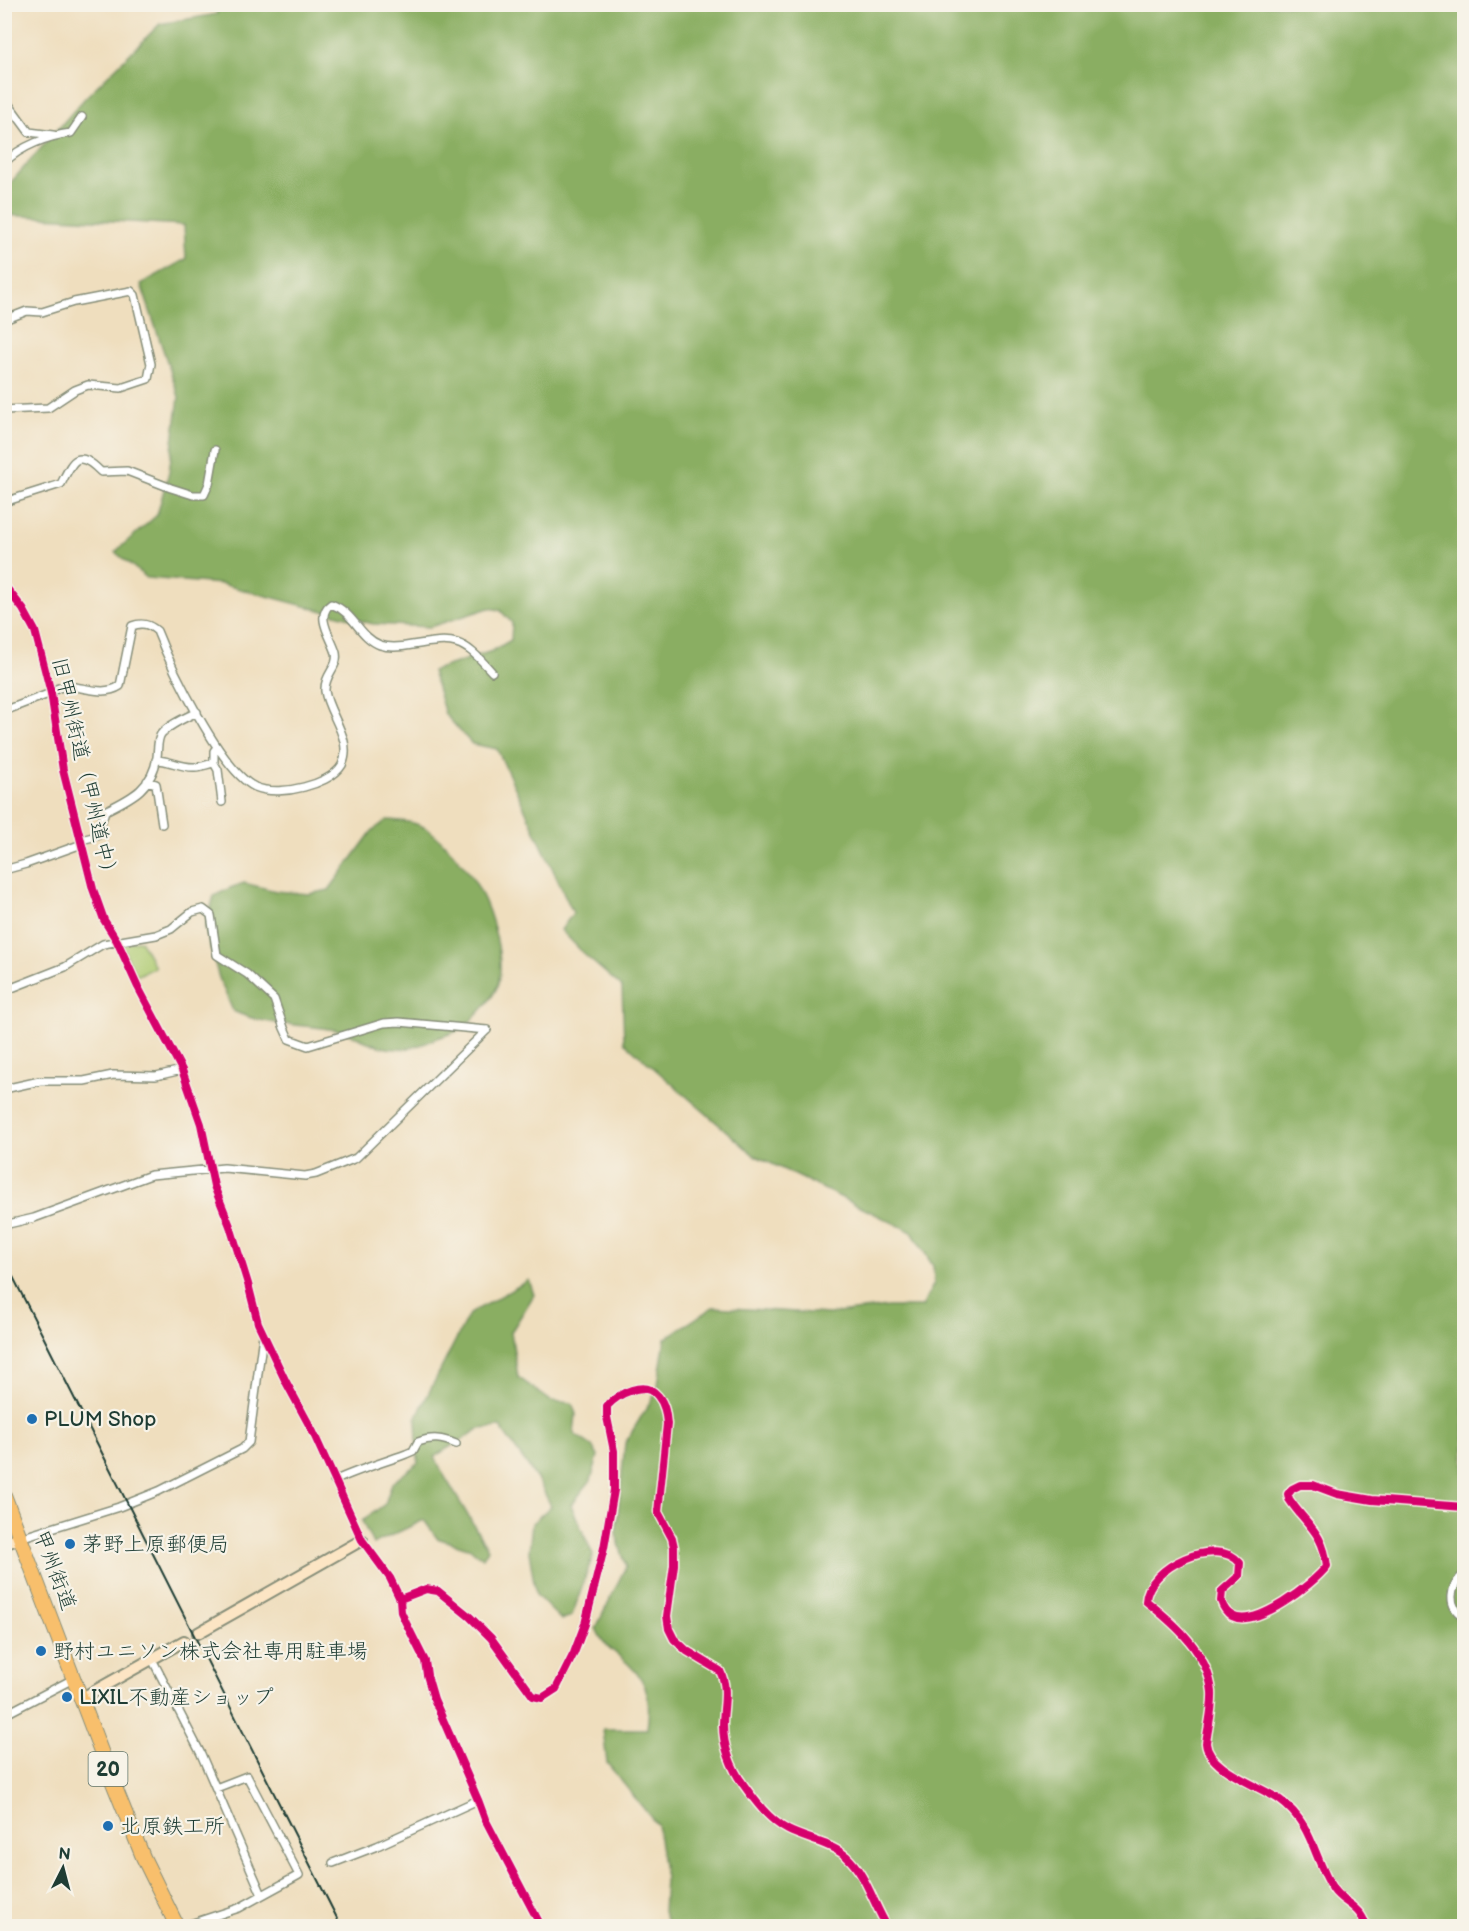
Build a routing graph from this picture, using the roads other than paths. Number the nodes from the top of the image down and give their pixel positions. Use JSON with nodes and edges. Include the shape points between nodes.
{"nodes":[{"id":1,"x":4,"y":98,"type":"edge"},
{"id":2,"x":82,"y":117,"type":"dead end"},
{"id":3,"x":54,"y":135,"type":"junction"},
{"id":4,"x":4,"y":163,"type":"edge"},
{"id":5,"x":4,"y":320,"type":"edge"},
{"id":6,"x":4,"y":410,"type":"edge"},
{"id":7,"x":215,"y":450,"type":"dead end"},
{"id":8,"x":4,"y":501,"type":"edge"},
{"id":9,"x":5,"y":586,"type":"edge"},
{"id":10,"x":492,"y":672,"type":"dead end"},
{"id":11,"x":51,"y":693,"type":"junction"},
{"id":12,"x":4,"y":711,"type":"edge"},
{"id":13,"x":197,"y":712,"type":"junction"},
{"id":14,"x":217,"y":747,"type":"junction"},
{"id":15,"x":156,"y":760,"type":"junction"},
{"id":16,"x":214,"y":763,"type":"junction"},
{"id":17,"x":147,"y":781,"type":"junction"},
{"id":18,"x":222,"y":802,"type":"dead end"},
{"id":19,"x":162,"y":824,"type":"dead end"},
{"id":20,"x":82,"y":842,"type":"junction"},
{"id":21,"x":4,"y":870,"type":"edge"},
{"id":22,"x":117,"y":941,"type":"junction"},
{"id":23,"x":4,"y":991,"type":"edge"},
{"id":24,"x":182,"y":1070,"type":"junction"},
{"id":25,"x":4,"y":1089,"type":"edge"},
{"id":26,"x":210,"y":1168,"type":"junction"},
{"id":27,"x":4,"y":1225,"type":"edge"},
{"id":28,"x":262,"y":1335,"type":"junction"},
{"id":29,"x":456,"y":1444,"type":"dead end"},
{"id":30,"x":334,"y":1481,"type":"junction"},
{"id":31,"x":4,"y":1495,"type":"edge"},
{"id":32,"x":1464,"y":1507,"type":"edge"},
{"id":33,"x":20,"y":1538,"type":"junction"},
{"id":34,"x":362,"y":1540,"type":"junction"},
{"id":35,"x":4,"y":1544,"type":"edge"},
{"id":36,"x":1464,"y":1574,"type":"edge"},
{"id":37,"x":400,"y":1599,"type":"junction"},
{"id":38,"x":1464,"y":1617,"type":"edge"},
{"id":39,"x":198,"y":1633,"type":"dead end"},
{"id":40,"x":184,"y":1641,"type":"dead end"},
{"id":41,"x":152,"y":1659,"type":"junction"},
{"id":42,"x":75,"y":1678,"type":"junction"},
{"id":43,"x":82,"y":1698,"type":"junction"},
{"id":44,"x":4,"y":1715,"type":"edge"},
{"id":45,"x":216,"y":1788,"type":"junction"},
{"id":46,"x":478,"y":1800,"type":"junction"},
{"id":47,"x":333,"y":1863,"type":"dead end"},
{"id":48,"x":262,"y":1895,"type":"junction"},
{"id":49,"x":177,"y":1926,"type":"edge"},
{"id":50,"x":184,"y":1926,"type":"edge"},
{"id":51,"x":541,"y":1926,"type":"edge"},
{"id":52,"x":887,"y":1926,"type":"edge"},
{"id":53,"x":1367,"y":1926,"type":"edge"}],
"edges":[{"from":1,"to":3,"type":"street","via":[[29,132]]},
{"from":2,"to":3,"type":"street","via":[[71,133]]},
{"from":3,"to":4,"type":"street","via":[[12,155]]},
{"from":5,"to":6,"type":"street","via":[[27,311],[42,312],[131,291],[152,364],[148,379],[121,388],[88,385],[48,408]]},
{"from":7,"to":8,"type":"street","via":[[204,495],[193,495],[127,471],[101,472],[90,461],[80,459],[71,463],[61,484]]},
{"from":9,"to":11,"type":"street","name":"旧甲州街道（甲州道中）","via":[[35,631]]},
{"from":10,"to":14,"type":"street","via":[[478,655],[458,642],[380,645],[342,607],[331,604],[323,619],[336,664],[326,677],[325,692],[345,749],[341,766],[316,784],[266,790],[245,781]]},
{"from":11,"to":12,"type":"street"},
{"from":11,"to":13,"type":"street","via":[[56,687],[67,685],[90,691],[120,686],[129,632],[132,626],[150,625],[157,631]]},
{"from":11,"to":20,"type":"street","name":"旧甲州街道（甲州道中）","via":[[63,770]]},
{"from":13,"to":14,"type":"street"},
{"from":13,"to":15,"type":"street","via":[[159,736]]},
{"from":14,"to":16,"type":"street"},
{"from":15,"to":16,"type":"street","via":[[194,767]]},
{"from":15,"to":17,"type":"street"},
{"from":16,"to":18,"type":"street"},
{"from":17,"to":19,"type":"street","via":[[156,784]]},
{"from":17,"to":20,"type":"street","via":[[133,797],[105,811],[97,836]]},
{"from":20,"to":21,"type":"street"},
{"from":20,"to":22,"type":"street","name":"旧甲州街道（甲州道中）","via":[[93,889],[104,920]]},
{"from":22,"to":23,"type":"street"},
{"from":22,"to":24,"type":"street","name":"旧甲州街道（甲州道中）"},
{"from":22,"to":26,"type":"street","via":[[156,935],[203,909],[211,915],[217,955],[269,993],[289,1039],[308,1046],[384,1023],[487,1030],[356,1158],[305,1176]]},
{"from":24,"to":25,"type":"street","via":[[156,1076],[113,1075],[84,1082],[40,1082]]},
{"from":24,"to":26,"type":"street","name":"旧甲州街道（甲州道中）","via":[[201,1124]]},
{"from":26,"to":27,"type":"street","via":[[152,1175]]},
{"from":26,"to":28,"type":"street","name":"旧甲州街道（甲州道中）"},
{"from":28,"to":30,"type":"street"},
{"from":28,"to":33,"type":"street","name":"旧甲州街道（甲州道中）","via":[[249,1442],[242,1449],[159,1491]]},
{"from":29,"to":30,"type":"street","via":[[430,1438],[418,1442],[406,1454]]},
{"from":30,"to":34,"type":"street"},
{"from":31,"to":33,"type":"highway","name":"甲州街道","number":"20"},
{"from":32,"to":53,"type":"street","via":[[1372,1500],[1300,1485],[1292,1489],[1289,1498],[1325,1549],[1327,1566],[1268,1612],[1239,1618],[1232,1616],[1221,1601],[1222,1592],[1239,1576],[1240,1563],[1228,1553],[1198,1553],[1182,1559],[1152,1581],[1146,1595],[1146,1601],[1189,1639],[1208,1675],[1212,1693],[1206,1743],[1211,1757],[1224,1769],[1294,1810],[1334,1891],[1360,1913]]},
{"from":33,"to":35,"type":"street"},
{"from":33,"to":42,"type":"highway","name":"甲州街道","number":"20"},
{"from":34,"to":37,"type":"street"},
{"from":34,"to":39,"type":"street"},
{"from":36,"to":38,"type":"street","via":[[1451,1594]]},
{"from":37,"to":46,"type":"street","via":[[404,1617],[425,1661],[434,1699]]},
{"from":37,"to":52,"type":"street","via":[[426,1589],[438,1591],[491,1638],[533,1696],[542,1698],[556,1689],[585,1624],[606,1536],[614,1490],[614,1451],[607,1406],[614,1398],[638,1388],[654,1392],[665,1410],[667,1424],[658,1512],[674,1547],[669,1629],[687,1651],[720,1671],[726,1688],[723,1738],[742,1784],[771,1818],[844,1854],[859,1869]]},
{"from":40,"to":41,"type":"street"},
{"from":41,"to":43,"type":"street"},
{"from":41,"to":45,"type":"street"},
{"from":42,"to":43,"type":"highway","name":"甲州街道","number":"20"},
{"from":42,"to":44,"type":"street"},
{"from":43,"to":49,"type":"highway","name":"甲州街道","number":"20","via":[[143,1857]]},
{"from":45,"to":48,"type":"street"},
{"from":45,"to":48,"type":"street","via":[[247,1776],[299,1875]]},
{"from":46,"to":47,"type":"street"},
{"from":46,"to":51,"type":"street","via":[[498,1849]]},
{"from":48,"to":50,"type":"street","via":[[239,1908]]}]}
